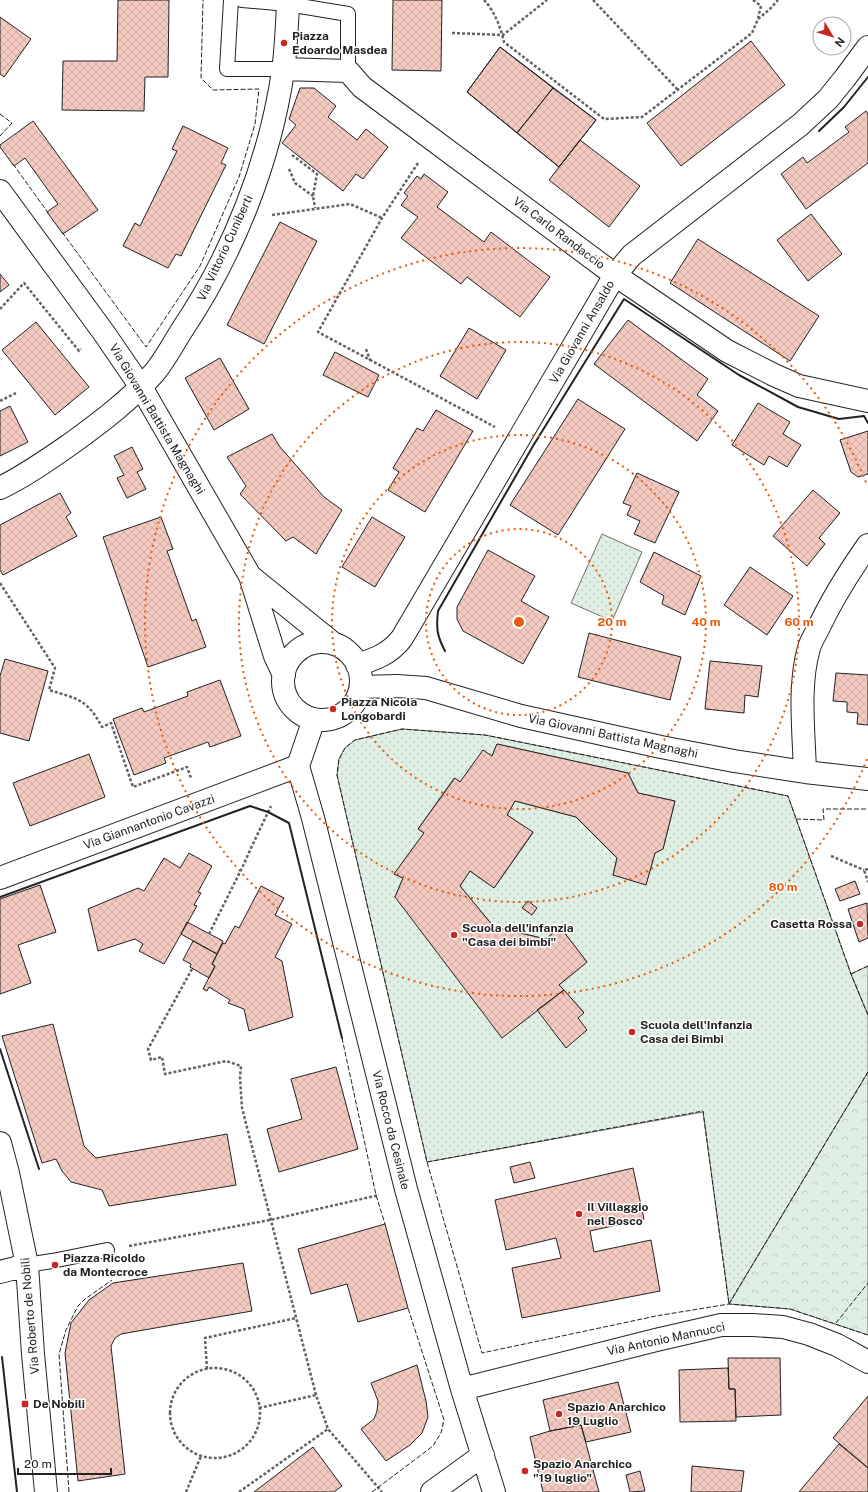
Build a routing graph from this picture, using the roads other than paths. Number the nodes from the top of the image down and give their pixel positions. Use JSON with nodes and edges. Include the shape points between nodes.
{"nodes":[{"id":1,"x":231,"y":0,"type":"edge"},
{"id":2,"x":242,"y":0,"type":"edge"},
{"id":3,"x":288,"y":2,"type":"edge"},
{"id":4,"x":868,"y":47,"type":"edge"},
{"id":5,"x":284,"y":69,"type":"junction"},
{"id":6,"x":348,"y":71,"type":"junction"},
{"id":7,"x":0,"y":191,"type":"edge"},
{"id":8,"x":615,"y":275,"type":"junction"},
{"id":9,"x":141,"y":387,"type":"junction"},
{"id":10,"x":868,"y":402,"type":"edge"},
{"id":11,"x":0,"y":488,"type":"edge"},
{"id":12,"x":868,"y":545,"type":"edge"},
{"id":13,"x":250,"y":576,"type":"junction"},
{"id":14,"x":334,"y":644,"type":"junction"},
{"id":15,"x":357,"y":665,"type":"junction"},
{"id":16,"x":284,"y":675,"type":"junction"},
{"id":17,"x":360,"y":687,"type":"junction"},
{"id":18,"x":314,"y":719,"type":"junction"},
{"id":19,"x":298,"y":766,"type":"junction"},
{"id":20,"x":805,"y":772,"type":"junction"},
{"id":21,"x":868,"y":779,"type":"edge"},
{"id":22,"x":0,"y":878,"type":"edge"},
{"id":23,"x":0,"y":1143,"type":"edge"},
{"id":24,"x":107,"y":1250,"type":"road end"},
{"id":25,"x":28,"y":1265,"type":"junction"},
{"id":26,"x":0,"y":1272,"type":"edge"},
{"id":27,"x":868,"y":1362,"type":"edge"},
{"id":28,"x":462,"y":1389,"type":"junction"},
{"id":29,"x":483,"y":1455,"type":"junction"},
{"id":30,"x":46,"y":1492,"type":"edge"},
{"id":31,"x":432,"y":1492,"type":"edge"},
{"id":32,"x":494,"y":1492,"type":"edge"}],
"edges":[{"from":1,"to":5,"type":"lane","via":[[227,69]]},
{"from":2,"to":3,"type":"lane"},
{"from":3,"to":5,"type":"street","name":"Via Vittorio Cuniberti"},
{"from":3,"to":6,"type":"lane","via":[[348,14]]},
{"from":4,"to":8,"type":"street","name":"Via Giovanni Ansaldo","via":[[837,88],[809,117],[632,255]]},
{"from":5,"to":6,"type":"street"},
{"from":5,"to":9,"type":"street","name":"Via Vittorio Cuniberti","via":[[255,184],[235,233],[195,310],[155,371]]},
{"from":6,"to":8,"type":"street","name":"Via Carlo Randaccio","via":[[362,87]]},
{"from":7,"to":9,"type":"street","name":"Via Giovanni Battista Magnaghi"},
{"from":8,"to":10,"type":"street","name":"Via Carlo Randaccio","via":[[727,351],[768,372],[800,386]]},
{"from":8,"to":15,"type":"street","name":"Via Giovanni Ansaldo","via":[[402,638],[396,646],[381,656]]},
{"from":9,"to":11,"type":"street","name":"Via Vittorio Cuniberti","via":[[90,430],[50,459]]},
{"from":9,"to":13,"type":"street","name":"Via Giovanni Battista Magnaghi"},
{"from":12,"to":20,"type":"street","via":[[846,576],[809,648],[804,676]]},
{"from":13,"to":14,"type":"street","name":"Via Giovanni Battista Magnaghi"},
{"from":13,"to":16,"type":"street","name":"Via Giovanni Battista Magnaghi","via":[[275,656]]},
{"from":14,"to":15,"type":"street","via":[[352,655]]},
{"from":14,"to":16,"type":"street","via":[[308,644],[293,655],[287,663]]},
{"from":15,"to":17,"type":"street"},
{"from":16,"to":18,"type":"street","via":[[284,690],[291,705],[299,713]]},
{"from":17,"to":18,"type":"street","via":[[356,699],[344,713],[326,720]]},
{"from":17,"to":20,"type":"street","name":"Via Giovanni Battista Magnaghi","via":[[426,688],[583,731],[734,761]]},
{"from":18,"to":19,"type":"street"},
{"from":19,"to":22,"type":"street","name":"Via Giannantonio Cavazzi"},
{"from":19,"to":28,"type":"street","name":"Via Rocco da Cesinale","via":[[406,1189]]},
{"from":20,"to":21,"type":"street","name":"Via Giovanni Battista Magnaghi"},
{"from":23,"to":25,"type":"street","name":"Via Roberto de Nobili"},
{"from":24,"to":25,"type":"lane"},
{"from":25,"to":26,"type":"street"},
{"from":25,"to":30,"type":"street","name":"Via Roberto de Nobili"},
{"from":27,"to":28,"type":"street","name":"Via Antonio Mannucci","via":[[837,1345],[782,1327],[721,1326]]},
{"from":28,"to":29,"type":"street","name":"Via Rocco da Cesinale"},
{"from":29,"to":31,"type":"street"},
{"from":29,"to":32,"type":"street","name":"Via Rocco da Cesinale"}]}
